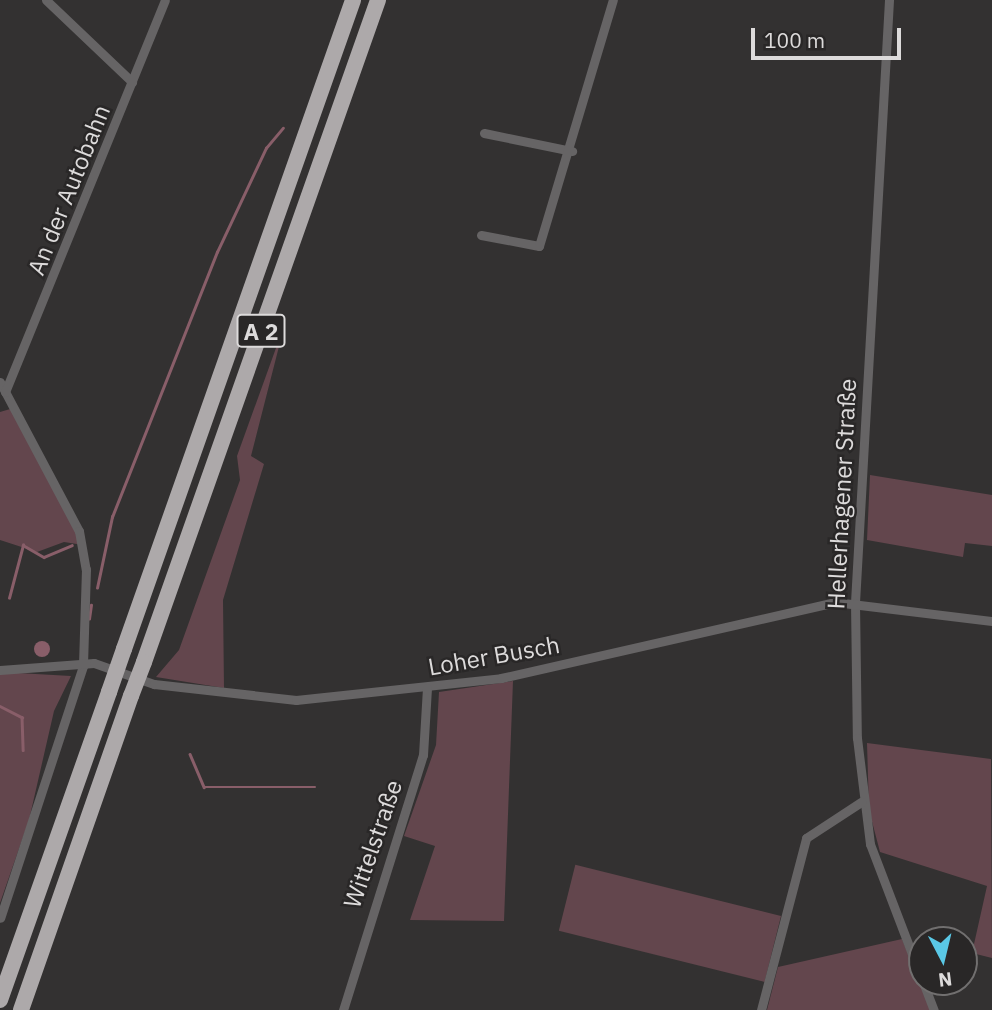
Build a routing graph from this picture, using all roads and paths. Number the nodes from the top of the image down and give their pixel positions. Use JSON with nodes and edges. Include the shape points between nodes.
{"nodes":[{"id":1,"x":46,"y":0,"type":"edge"},
{"id":2,"x":165,"y":0,"type":"edge"},
{"id":3,"x":353,"y":0,"type":"edge"},
{"id":4,"x":378,"y":0,"type":"edge"},
{"id":5,"x":612,"y":0,"type":"edge"},
{"id":6,"x":889,"y":0,"type":"edge"},
{"id":7,"x":132,"y":82,"type":"junction"},
{"id":8,"x":484,"y":133,"type":"dead end"},
{"id":9,"x":572,"y":151,"type":"junction"},
{"id":10,"x":481,"y":234,"type":"dead end"},
{"id":11,"x":0,"y":382,"type":"edge"},
{"id":12,"x":5,"y":392,"type":"junction"},
{"id":13,"x":855,"y":603,"type":"junction"},
{"id":14,"x":992,"y":621,"type":"edge"},
{"id":15,"x":83,"y":666,"type":"junction"},
{"id":16,"x":0,"y":670,"type":"edge"},
{"id":17,"x":427,"y":688,"type":"junction"},
{"id":18,"x":860,"y":802,"type":"junction"},
{"id":19,"x":0,"y":918,"type":"edge"},
{"id":20,"x":908,"y":945,"type":"edge"},
{"id":21,"x":0,"y":1000,"type":"edge"},
{"id":22,"x":21,"y":1010,"type":"edge"},
{"id":23,"x":343,"y":1010,"type":"edge"},
{"id":24,"x":761,"y":1010,"type":"edge"}],
"edges":[{"from":1,"to":7,"type":"street"},
{"from":2,"to":7,"type":"street","name":"An der Autobahn"},
{"from":3,"to":21,"type":"highway","number":"A 2","bridge":true},
{"from":4,"to":22,"type":"highway","number":"A 2","bridge":true},
{"from":5,"to":9,"type":"street"},
{"from":6,"to":13,"type":"street","name":"Hellerhagener Straße"},
{"from":7,"to":12,"type":"street","name":"An der Autobahn"},
{"from":8,"to":9,"type":"street"},
{"from":9,"to":10,"type":"street","via":[[539,246]]},
{"from":11,"to":12,"type":"street"},
{"from":12,"to":15,"type":"street","via":[[86,549]]},
{"from":13,"to":14,"type":"street","name":"Loher Busch"},
{"from":13,"to":17,"type":"street","name":"Loher Busch","via":[[792,609],[524,674]]},
{"from":13,"to":18,"type":"street","name":"Hellerhagener Straße"},
{"from":15,"to":16,"type":"street","name":"Loher Busch"},
{"from":15,"to":17,"type":"street","name":"Loher Busch","via":[[94,663],[154,684],[267,699]]},
{"from":15,"to":19,"type":"street"},
{"from":17,"to":23,"type":"street","name":"Wittelstraße","via":[[423,755]]},
{"from":18,"to":20,"type":"street","name":"Hellerhagener Straße","via":[[876,863]]},
{"from":18,"to":24,"type":"street","via":[[806,838]]}]}
